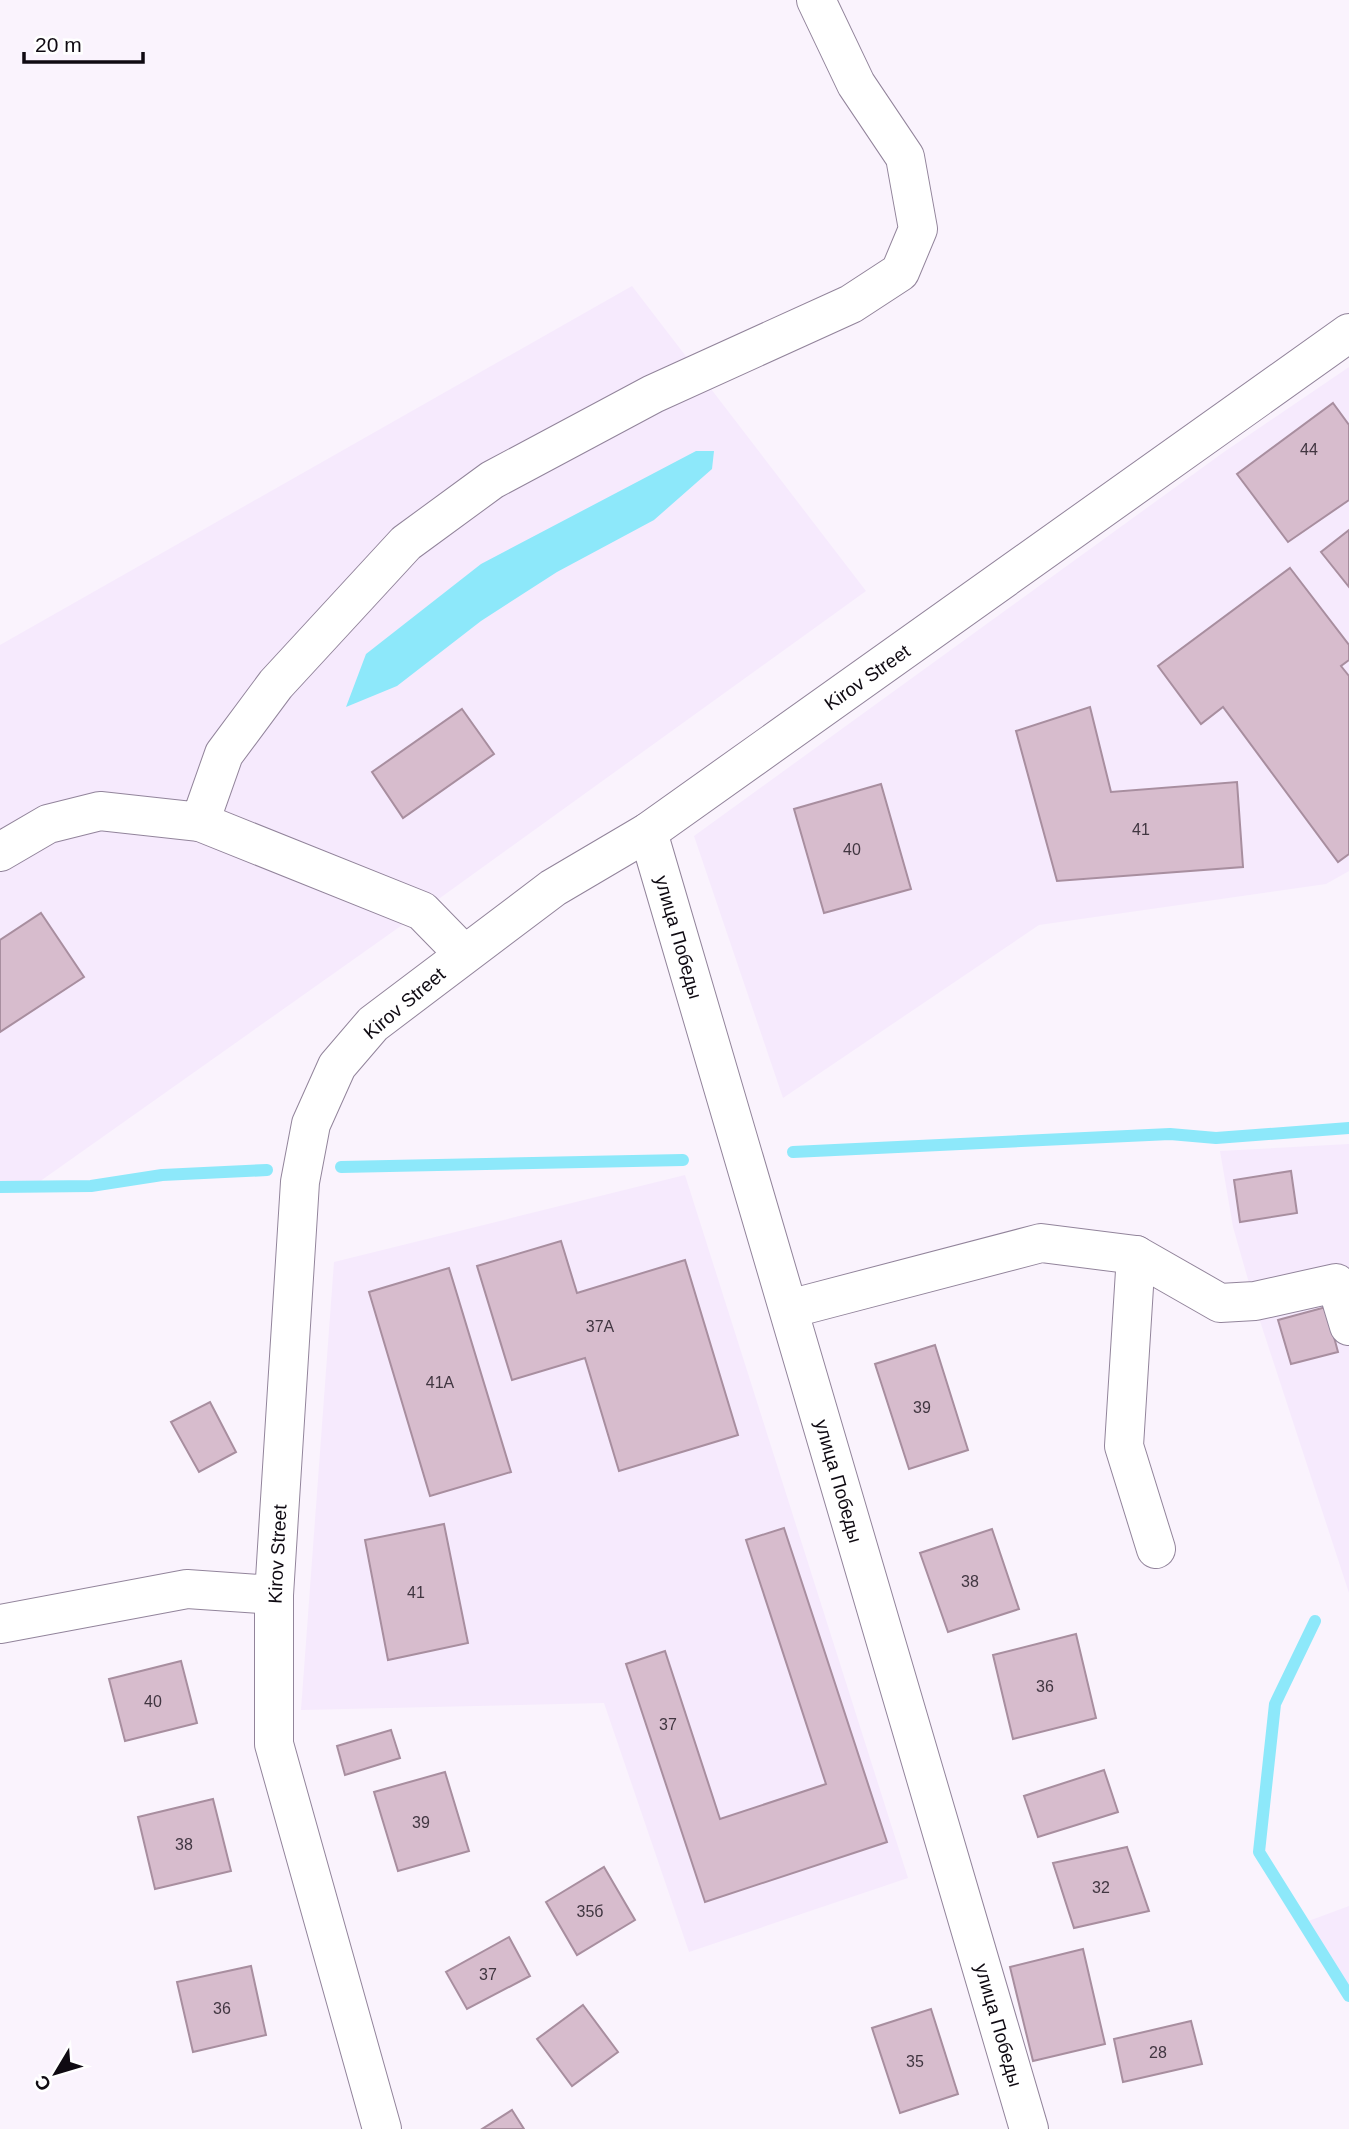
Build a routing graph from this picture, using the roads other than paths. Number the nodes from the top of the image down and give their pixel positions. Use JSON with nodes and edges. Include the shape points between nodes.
{"nodes":[{"id":1,"x":816,"y":0,"type":"edge"},
{"id":2,"x":1349,"y":333,"type":"edge"},
{"id":3,"x":200,"y":822,"type":"junction"},
{"id":4,"x":648,"y":832,"type":"junction"},
{"id":5,"x":0,"y":852,"type":"edge"},
{"id":6,"x":464,"y":954,"type":"junction"},
{"id":7,"x":1136,"y":1255,"type":"junction"},
{"id":8,"x":789,"y":1309,"type":"junction"},
{"id":9,"x":1349,"y":1326,"type":"edge"},
{"id":10,"x":1156,"y":1549,"type":"dead end"},
{"id":11,"x":274,"y":1595,"type":"junction"},
{"id":12,"x":0,"y":1624,"type":"edge"},
{"id":13,"x":382,"y":2129,"type":"edge"},
{"id":14,"x":1030,"y":2129,"type":"edge"}],
"edges":[{"from":1,"to":3,"type":"street","via":[[856,84],[905,157],[918,229],[900,272],[851,304],[653,394],[492,480],[406,543],[276,684],[231,744]]},
{"from":2,"to":4,"type":"street","name":"Kirov Street"},
{"from":3,"to":5,"type":"street","via":[[100,811],[48,824]]},
{"from":3,"to":6,"type":"street","via":[[422,911]]},
{"from":4,"to":6,"type":"street","name":"Kirov Street","via":[[553,888]]},
{"from":4,"to":8,"type":"street","name":"улица Победы"},
{"from":6,"to":11,"type":"street","name":"Kirov Street","via":[[373,1024],[337,1066],[312,1124],[299,1182]]},
{"from":7,"to":8,"type":"street","via":[[1041,1243]]},
{"from":7,"to":9,"type":"street","via":[[1220,1303],[1255,1301],[1336,1283]]},
{"from":7,"to":10,"type":"street","via":[[1124,1446]]},
{"from":8,"to":14,"type":"street","name":"улица Победы"},
{"from":11,"to":12,"type":"street","via":[[187,1589]]},
{"from":11,"to":13,"type":"street","name":"Kirov Street","via":[[274,1744]]}]}
